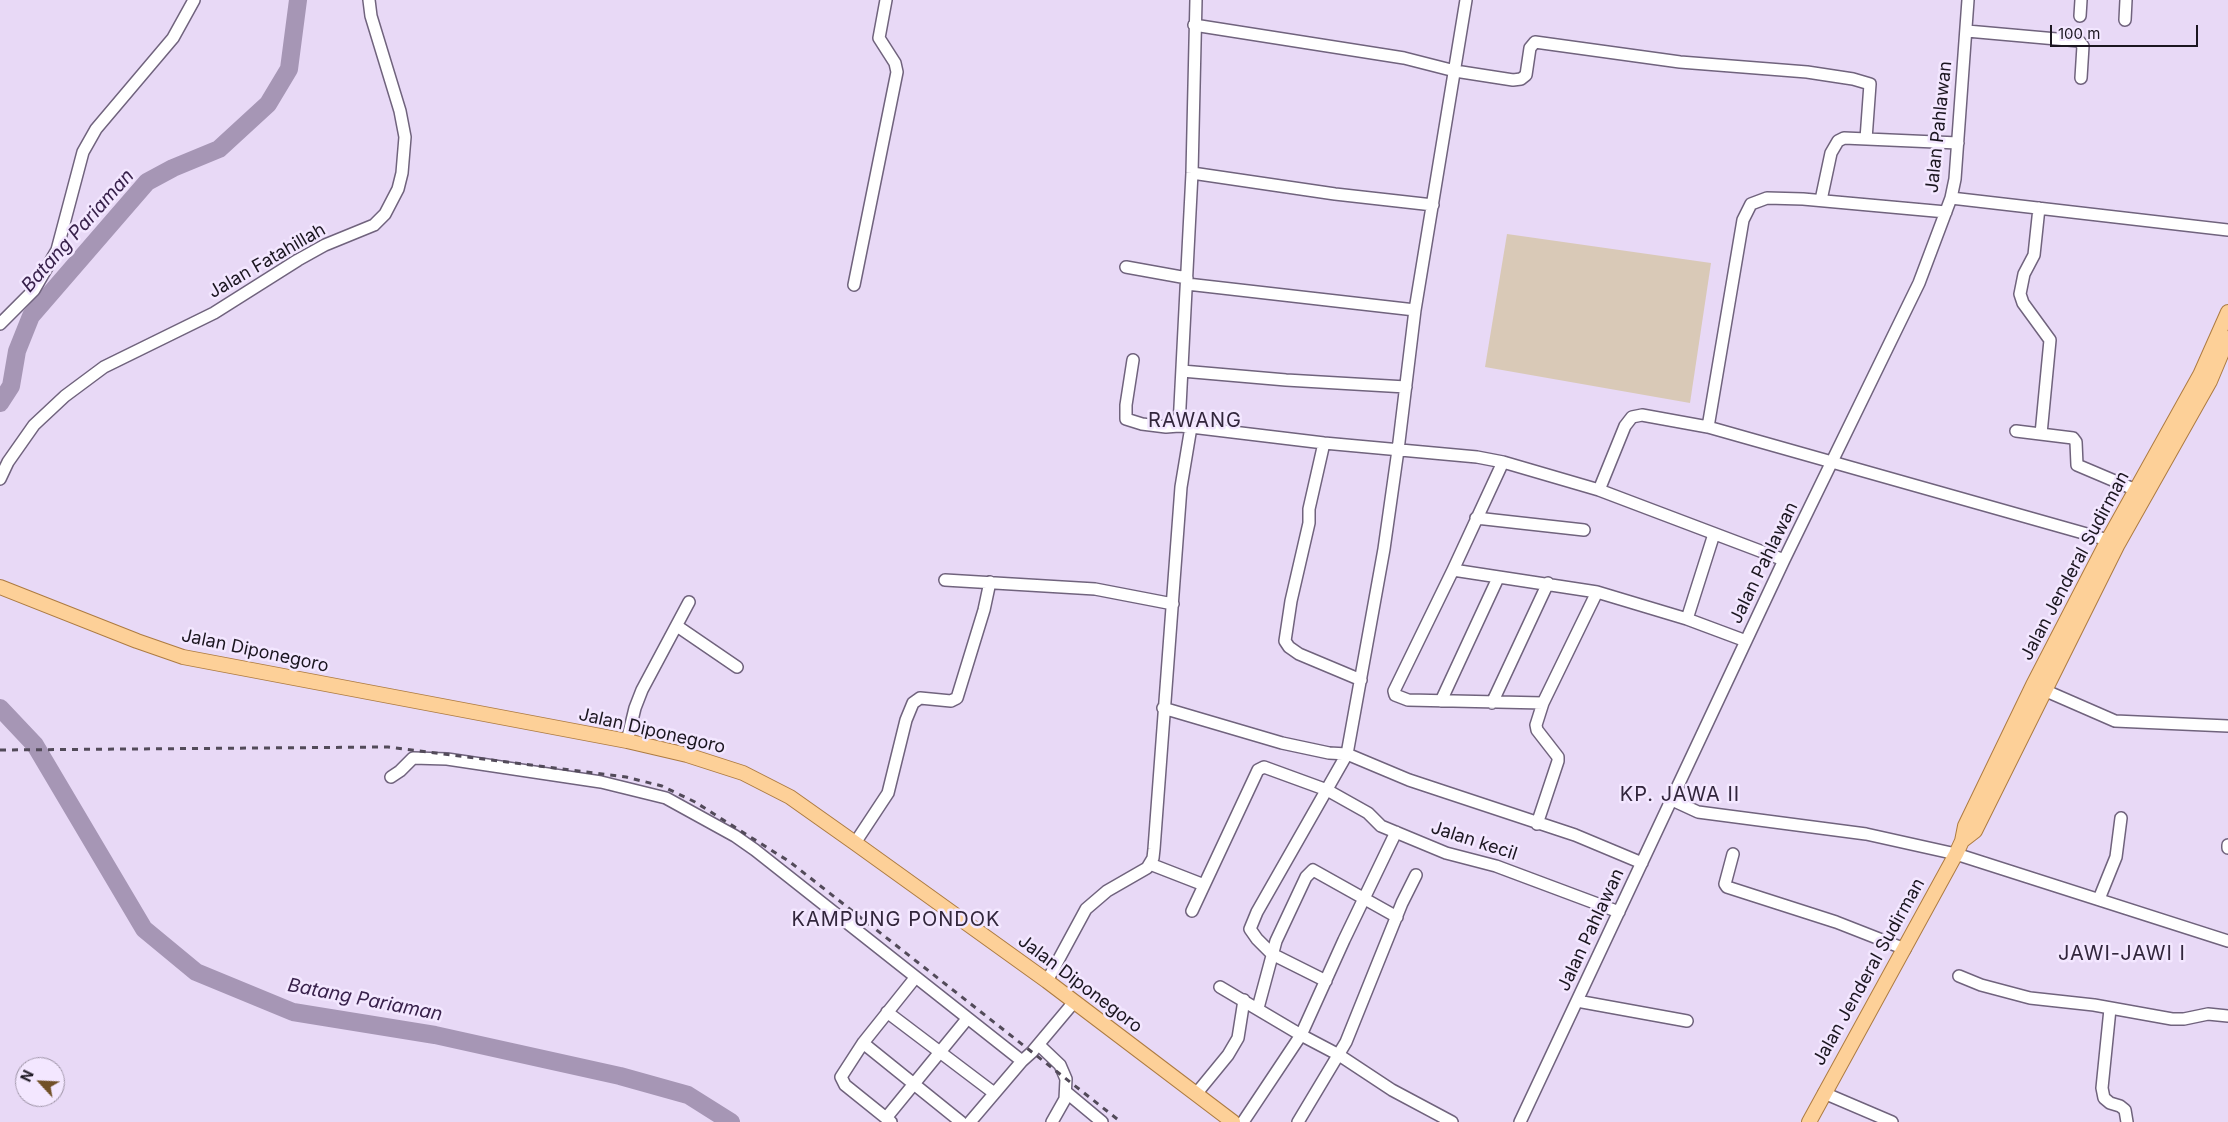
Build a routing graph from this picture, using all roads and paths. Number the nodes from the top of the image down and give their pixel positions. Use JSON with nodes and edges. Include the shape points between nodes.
{"nodes":[{"id":1,"x":194,"y":0,"type":"edge"},
{"id":2,"x":370,"y":0,"type":"edge"},
{"id":3,"x":886,"y":0,"type":"edge"},
{"id":4,"x":1196,"y":0,"type":"edge"},
{"id":5,"x":1466,"y":0,"type":"edge"},
{"id":6,"x":1968,"y":0,"type":"edge"},
{"id":7,"x":2082,"y":0,"type":"edge"},
{"id":8,"x":2126,"y":0,"type":"edge"},
{"id":9,"x":2080,"y":16,"type":"dead end"},
{"id":10,"x":2125,"y":20,"type":"dead end"},
{"id":11,"x":1194,"y":25,"type":"junction"},
{"id":12,"x":1967,"y":31,"type":"junction"},
{"id":13,"x":1455,"y":71,"type":"junction"},
{"id":14,"x":2080,"y":78,"type":"dead end"},
{"id":15,"x":1866,"y":139,"type":"junction"},
{"id":16,"x":1958,"y":143,"type":"junction"},
{"id":17,"x":1192,"y":173,"type":"junction"},
{"id":18,"x":1951,"y":198,"type":"junction"},
{"id":19,"x":1821,"y":200,"type":"junction"},
{"id":20,"x":1433,"y":205,"type":"junction"},
{"id":21,"x":2039,"y":208,"type":"junction"},
{"id":22,"x":1946,"y":212,"type":"junction"},
{"id":23,"x":2228,"y":230,"type":"edge"},
{"id":24,"x":1126,"y":267,"type":"dead end"},
{"id":25,"x":1187,"y":281,"type":"junction"},
{"id":26,"x":854,"y":285,"type":"dead end"},
{"id":27,"x":1415,"y":310,"type":"junction"},
{"id":28,"x":2228,"y":312,"type":"edge"},
{"id":29,"x":0,"y":324,"type":"edge"},
{"id":30,"x":2228,"y":338,"type":"edge"},
{"id":31,"x":1133,"y":360,"type":"dead end"},
{"id":32,"x":1182,"y":371,"type":"junction"},
{"id":33,"x":1406,"y":387,"type":"junction"},
{"id":34,"x":1179,"y":426,"type":"junction"},
{"id":35,"x":1191,"y":427,"type":"junction"},
{"id":36,"x":1708,"y":427,"type":"junction"},
{"id":37,"x":2016,"y":431,"type":"dead end"},
{"id":38,"x":2041,"y":434,"type":"junction"},
{"id":39,"x":1324,"y":443,"type":"junction"},
{"id":40,"x":1398,"y":450,"type":"junction"},
{"id":41,"x":2164,"y":452,"type":"junction"},
{"id":42,"x":1502,"y":462,"type":"junction"},
{"id":43,"x":1832,"y":463,"type":"junction"},
{"id":44,"x":0,"y":479,"type":"edge"},
{"id":45,"x":1599,"y":490,"type":"junction"},
{"id":46,"x":2136,"y":490,"type":"junction"},
{"id":47,"x":1476,"y":518,"type":"junction"},
{"id":48,"x":1584,"y":530,"type":"dead end"},
{"id":49,"x":1714,"y":534,"type":"junction"},
{"id":50,"x":2108,"y":540,"type":"junction"},
{"id":51,"x":1784,"y":560,"type":"junction"},
{"id":52,"x":1454,"y":570,"type":"junction"},
{"id":53,"x":1498,"y":578,"type":"junction"},
{"id":54,"x":945,"y":580,"type":"dead end"},
{"id":55,"x":990,"y":582,"type":"junction"},
{"id":56,"x":1548,"y":583,"type":"junction"},
{"id":57,"x":0,"y":587,"type":"edge"},
{"id":58,"x":1597,"y":592,"type":"junction"},
{"id":59,"x":689,"y":602,"type":"dead end"},
{"id":60,"x":1173,"y":604,"type":"junction"},
{"id":61,"x":1687,"y":619,"type":"junction"},
{"id":62,"x":677,"y":626,"type":"junction"},
{"id":63,"x":1746,"y":641,"type":"junction"},
{"id":64,"x":737,"y":667,"type":"dead end"},
{"id":65,"x":1361,"y":680,"type":"junction"},
{"id":66,"x":2038,"y":688,"type":"junction"},
{"id":67,"x":1441,"y":701,"type":"junction"},
{"id":68,"x":1492,"y":703,"type":"junction"},
{"id":69,"x":1543,"y":704,"type":"junction"},
{"id":70,"x":1163,"y":708,"type":"junction"},
{"id":71,"x":2228,"y":726,"type":"edge"},
{"id":72,"x":627,"y":741,"type":"junction"},
{"id":73,"x":1347,"y":754,"type":"junction"},
{"id":74,"x":391,"y":777,"type":"dead end"},
{"id":75,"x":1326,"y":790,"type":"junction"},
{"id":76,"x":1672,"y":800,"type":"junction"},
{"id":77,"x":2121,"y":818,"type":"dead end"},
{"id":78,"x":1537,"y":824,"type":"junction"},
{"id":79,"x":1396,"y":832,"type":"junction"},
{"id":80,"x":856,"y":843,"type":"junction"},
{"id":81,"x":1733,"y":854,"type":"dead end"},
{"id":82,"x":1956,"y":854,"type":"junction"},
{"id":83,"x":1642,"y":863,"type":"junction"},
{"id":84,"x":1150,"y":864,"type":"junction"},
{"id":85,"x":1416,"y":875,"type":"dead end"},
{"id":86,"x":1204,"y":885,"type":"junction"},
{"id":87,"x":1364,"y":897,"type":"junction"},
{"id":88,"x":2099,"y":899,"type":"junction"},
{"id":89,"x":1192,"y":911,"type":"dead end"},
{"id":90,"x":1618,"y":912,"type":"junction"},
{"id":91,"x":1397,"y":917,"type":"junction"},
{"id":92,"x":2228,"y":941,"type":"edge"},
{"id":93,"x":1905,"y":949,"type":"junction"},
{"id":94,"x":1272,"y":954,"type":"junction"},
{"id":95,"x":1959,"y":976,"type":"dead end"},
{"id":96,"x":915,"y":978,"type":"junction"},
{"id":97,"x":1047,"y":981,"type":"junction"},
{"id":98,"x":1326,"y":981,"type":"junction"},
{"id":99,"x":1220,"y":987,"type":"dead end"},
{"id":100,"x":1244,"y":1000,"type":"junction"},
{"id":101,"x":1577,"y":1001,"type":"junction"},
{"id":102,"x":1074,"y":1002,"type":"junction"},
{"id":103,"x":1258,"y":1008,"type":"junction"},
{"id":104,"x":2110,"y":1009,"type":"junction"},
{"id":105,"x":887,"y":1012,"type":"junction"},
{"id":106,"x":2228,"y":1016,"type":"edge"},
{"id":107,"x":967,"y":1019,"type":"junction"},
{"id":108,"x":1687,"y":1021,"type":"dead end"},
{"id":109,"x":1301,"y":1036,"type":"junction"},
{"id":110,"x":862,"y":1043,"type":"junction"},
{"id":111,"x":1039,"y":1045,"type":"junction"},
{"id":112,"x":940,"y":1052,"type":"junction"},
{"id":113,"x":1339,"y":1055,"type":"junction"},
{"id":114,"x":1022,"y":1061,"type":"junction"},
{"id":115,"x":914,"y":1085,"type":"junction"},
{"id":116,"x":994,"y":1092,"type":"junction"},
{"id":117,"x":1066,"y":1092,"type":"junction"},
{"id":118,"x":1824,"y":1093,"type":"junction"},
{"id":119,"x":1196,"y":1094,"type":"junction"},
{"id":120,"x":889,"y":1120,"type":"edge"},
{"id":121,"x":960,"y":1122,"type":"edge"},
{"id":122,"x":970,"y":1122,"type":"edge"},
{"id":123,"x":1052,"y":1122,"type":"edge"},
{"id":124,"x":1102,"y":1122,"type":"edge"},
{"id":125,"x":1233,"y":1122,"type":"edge"},
{"id":126,"x":1243,"y":1122,"type":"edge"},
{"id":127,"x":1298,"y":1122,"type":"edge"},
{"id":128,"x":1452,"y":1122,"type":"edge"},
{"id":129,"x":1520,"y":1122,"type":"edge"},
{"id":130,"x":1809,"y":1122,"type":"edge"},
{"id":131,"x":1892,"y":1122,"type":"edge"},
{"id":132,"x":2127,"y":1122,"type":"edge"}],
"edges":[{"from":1,"to":29,"type":"street","via":[[173,38],[91,137],[77,171],[57,250],[34,290]]},
{"from":2,"to":44,"type":"street","name":"Jalan Fatahillah","via":[[371,16],[405,137],[398,189],[385,214],[374,224],[298,260],[214,313],[87,378],[34,425]]},
{"from":3,"to":26,"type":"street","via":[[879,38],[897,72]]},
{"from":4,"to":11,"type":"street"},
{"from":5,"to":13,"type":"street"},
{"from":6,"to":12,"type":"street","name":"Jalan Pahlawan"},
{"from":7,"to":9,"type":"street"},
{"from":8,"to":10,"type":"street"},
{"from":11,"to":13,"type":"street","via":[[1404,58]]},
{"from":11,"to":17,"type":"street"},
{"from":12,"to":14,"type":"street","via":[[2079,41],[2084,46]]},
{"from":12,"to":16,"type":"street","name":"Jalan Pahlawan"},
{"from":13,"to":15,"type":"street","via":[[1521,80],[1529,68],[1531,46],[1537,42],[1680,62],[1853,79],[1870,84]]},
{"from":13,"to":20,"type":"street"},
{"from":15,"to":16,"type":"street"},
{"from":15,"to":19,"type":"street","via":[[1844,138],[1838,141],[1831,153]]},
{"from":16,"to":18,"type":"street","name":"Jalan Pahlawan"},
{"from":17,"to":20,"type":"street"},
{"from":17,"to":25,"type":"street"},
{"from":18,"to":21,"type":"street"},
{"from":18,"to":22,"type":"street","name":"Jalan Pahlawan"},
{"from":19,"to":22,"type":"street"},
{"from":19,"to":36,"type":"street","via":[[1766,198],[1751,204],[1745,213]]},
{"from":20,"to":27,"type":"street"},
{"from":21,"to":23,"type":"street"},
{"from":21,"to":38,"type":"street","via":[[2034,255],[2022,279],[2020,294],[2050,340]]},
{"from":22,"to":43,"type":"street","name":"Jalan Pahlawan","via":[[1919,283]]},
{"from":24,"to":25,"type":"street"},
{"from":25,"to":27,"type":"street"},
{"from":25,"to":32,"type":"street"},
{"from":27,"to":33,"type":"street"},
{"from":28,"to":41,"type":"main road","name":"Jalan Jenderal Sudirman"},
{"from":30,"to":41,"type":"main road","name":"Jalan Jenderal Sudirman","via":[[2210,381]]},
{"from":31,"to":34,"type":"street","via":[[1126,419],[1142,424]]},
{"from":32,"to":33,"type":"street"},
{"from":32,"to":34,"type":"street"},
{"from":33,"to":40,"type":"street"},
{"from":34,"to":35,"type":"street"},
{"from":35,"to":39,"type":"street"},
{"from":35,"to":60,"type":"street","via":[[1182,487]]},
{"from":36,"to":43,"type":"street"},
{"from":36,"to":45,"type":"street","via":[[1648,415],[1632,418],[1625,426]]},
{"from":37,"to":38,"type":"street"},
{"from":38,"to":46,"type":"street","via":[[2073,438],[2077,465]]},
{"from":39,"to":40,"type":"street"},
{"from":39,"to":65,"type":"street","via":[[1285,641],[1299,654]]},
{"from":40,"to":42,"type":"street"},
{"from":40,"to":65,"type":"street"},
{"from":41,"to":46,"type":"main road","name":"Jalan Jenderal Sudirman"},
{"from":41,"to":66,"type":"main road","name":"Jalan Jenderal Sudirman","via":[[2118,544]]},
{"from":42,"to":45,"type":"street"},
{"from":42,"to":47,"type":"street"},
{"from":43,"to":50,"type":"street"},
{"from":43,"to":51,"type":"street","name":"Jalan Pahlawan"},
{"from":45,"to":49,"type":"street"},
{"from":46,"to":50,"type":"main road","name":"Jalan Jenderal Sudirman"},
{"from":47,"to":48,"type":"street"},
{"from":47,"to":52,"type":"street"},
{"from":49,"to":51,"type":"street"},
{"from":49,"to":61,"type":"street"},
{"from":50,"to":66,"type":"main road","name":"Jalan Jenderal Sudirman"},
{"from":51,"to":63,"type":"street","name":"Jalan Pahlawan"},
{"from":52,"to":53,"type":"street"},
{"from":52,"to":67,"type":"street","via":[[1394,691],[1395,695],[1408,700]]},
{"from":53,"to":56,"type":"street"},
{"from":53,"to":67,"type":"street"},
{"from":54,"to":55,"type":"street"},
{"from":55,"to":60,"type":"street","via":[[1109,590]]},
{"from":55,"to":80,"type":"street","via":[[957,698],[951,701],[920,698],[913,702],[888,794]]},
{"from":56,"to":58,"type":"street"},
{"from":56,"to":68,"type":"street"},
{"from":57,"to":72,"type":"main road","name":"Jalan Diponegoro","via":[[183,657]]},
{"from":58,"to":61,"type":"street"},
{"from":58,"to":69,"type":"street"},
{"from":59,"to":62,"type":"street"},
{"from":60,"to":70,"type":"street"},
{"from":61,"to":63,"type":"street"},
{"from":62,"to":64,"type":"street"},
{"from":62,"to":72,"type":"street","via":[[642,690]]},
{"from":63,"to":76,"type":"street","name":"Jalan Pahlawan"},
{"from":65,"to":73,"type":"street"},
{"from":66,"to":71,"type":"street","via":[[2115,721]]},
{"from":66,"to":82,"type":"main road","name":"Jalan Jenderal Sudirman","via":[[1975,831],[1962,841]]},
{"from":67,"to":68,"type":"street"},
{"from":68,"to":69,"type":"street"},
{"from":69,"to":78,"type":"street","via":[[1538,730],[1558,761]]},
{"from":70,"to":73,"type":"street","via":[[1282,743]]},
{"from":70,"to":84,"type":"street","via":[[1156,834]]},
{"from":72,"to":80,"type":"main road","name":"Jalan Diponegoro","via":[[744,773],[790,797]]},
{"from":73,"to":75,"type":"street"},
{"from":73,"to":78,"type":"street","via":[[1398,776]]},
{"from":74,"to":96,"type":"street","via":[[413,758],[447,759],[600,782],[666,798],[755,850]]},
{"from":75,"to":79,"type":"street","name":"Jalan kecil","via":[[1368,813],[1381,826]]},
{"from":75,"to":86,"type":"street","name":"Jalan kecil","via":[[1264,767],[1258,770]]},
{"from":75,"to":94,"type":"street","via":[[1251,924],[1252,933]]},
{"from":76,"to":82,"type":"street","via":[[1698,812],[1866,834]]},
{"from":76,"to":83,"type":"street","name":"Jalan Pahlawan"},
{"from":77,"to":88,"type":"street","via":[[2116,857]]},
{"from":78,"to":83,"type":"street"},
{"from":79,"to":87,"type":"street"},
{"from":79,"to":90,"type":"street","name":"Jalan kecil","via":[[1446,853],[1496,866]]},
{"from":80,"to":97,"type":"main road","name":"Jalan Diponegoro"},
{"from":81,"to":93,"type":"street","via":[[1725,884],[1727,887],[1827,919]]},
{"from":82,"to":88,"type":"street"},
{"from":82,"to":93,"type":"main road","name":"Jalan Jenderal Sudirman"},
{"from":83,"to":90,"type":"street","name":"Jalan Pahlawan"},
{"from":84,"to":86,"type":"street"},
{"from":84,"to":97,"type":"street","via":[[1141,873],[1107,891],[1086,909]]},
{"from":85,"to":91,"type":"street"},
{"from":86,"to":89,"type":"street","name":"Jalan kecil"},
{"from":87,"to":91,"type":"street"},
{"from":87,"to":94,"type":"street","via":[[1313,870],[1306,877],[1285,918]]},
{"from":87,"to":98,"type":"street"},
{"from":88,"to":92,"type":"street"},
{"from":90,"to":101,"type":"street","name":"Jalan Pahlawan"},
{"from":91,"to":113,"type":"street"},
{"from":93,"to":118,"type":"main road","name":"Jalan Jenderal Sudirman"},
{"from":94,"to":98,"type":"street"},
{"from":94,"to":103,"type":"street"},
{"from":95,"to":104,"type":"street","via":[[2016,995]]},
{"from":96,"to":105,"type":"street"},
{"from":96,"to":107,"type":"street"},
{"from":97,"to":102,"type":"main road","name":"Jalan Diponegoro"},
{"from":98,"to":109,"type":"street"},
{"from":99,"to":100,"type":"street"},
{"from":100,"to":103,"type":"street"},
{"from":100,"to":119,"type":"street","via":[[1238,1038]]},
{"from":101,"to":108,"type":"street"},
{"from":101,"to":129,"type":"street","name":"Jalan Pahlawan"},
{"from":102,"to":111,"type":"street"},
{"from":102,"to":119,"type":"main road","name":"Jalan Diponegoro"},
{"from":103,"to":109,"type":"street"},
{"from":104,"to":106,"type":"street","via":[[2172,1019],[2208,1014]]},
{"from":104,"to":132,"type":"street","via":[[2102,1088],[2104,1098],[2126,1110]]},
{"from":105,"to":110,"type":"street"},
{"from":105,"to":112,"type":"street"},
{"from":107,"to":112,"type":"street"},
{"from":107,"to":114,"type":"street"},
{"from":109,"to":113,"type":"street"},
{"from":109,"to":126,"type":"street"},
{"from":110,"to":115,"type":"street"},
{"from":110,"to":120,"type":"street","via":[[843,1071],[842,1081]]},
{"from":111,"to":114,"type":"street"},
{"from":111,"to":117,"type":"street","via":[[1060,1066],[1066,1079]]},
{"from":112,"to":115,"type":"street"},
{"from":112,"to":116,"type":"street"},
{"from":113,"to":127,"type":"street"},
{"from":113,"to":128,"type":"street","via":[[1392,1090]]},
{"from":114,"to":116,"type":"street"},
{"from":115,"to":120,"type":"street"},
{"from":115,"to":121,"type":"street"},
{"from":116,"to":122,"type":"street"},
{"from":117,"to":123,"type":"street"},
{"from":117,"to":124,"type":"street"},
{"from":118,"to":130,"type":"main road","name":"Jalan Jenderal Sudirman"},
{"from":118,"to":131,"type":"street"},
{"from":119,"to":125,"type":"main road","name":"Jalan Diponegoro"}]}
